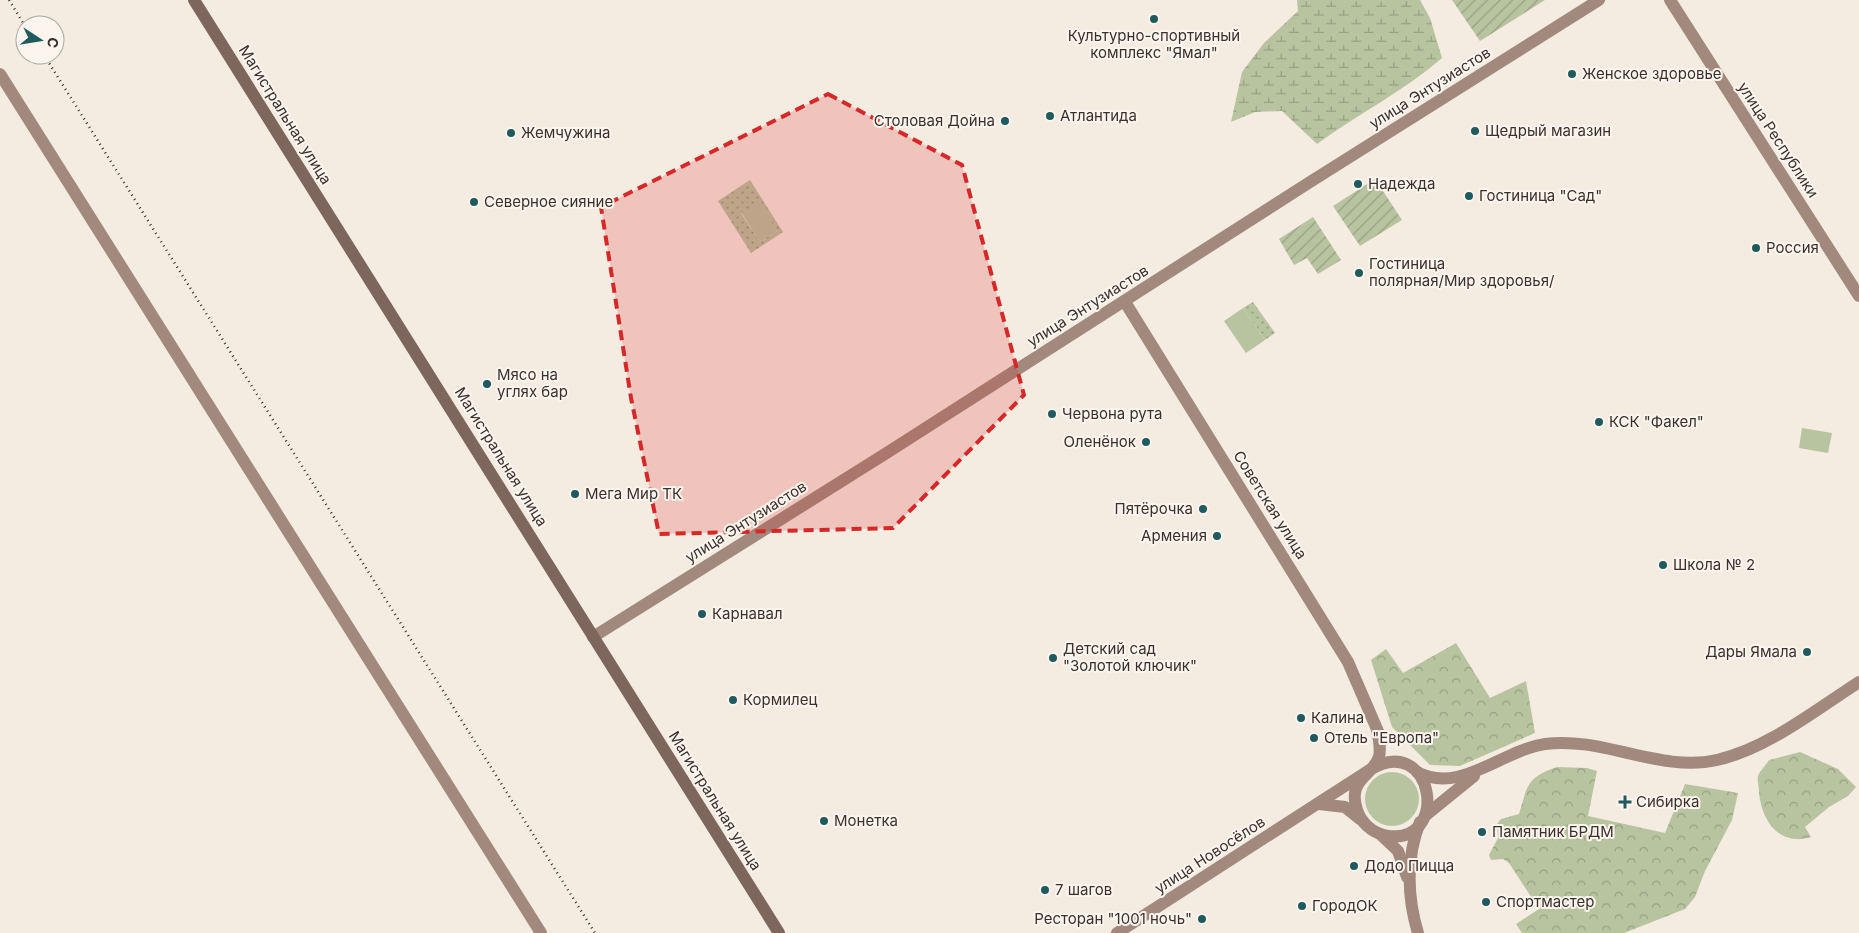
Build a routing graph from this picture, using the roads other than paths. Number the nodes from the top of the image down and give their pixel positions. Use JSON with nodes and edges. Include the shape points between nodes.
{"nodes":[{"id":1,"x":194,"y":0,"type":"edge"},
{"id":2,"x":1599,"y":0,"type":"edge"},
{"id":3,"x":1670,"y":0,"type":"edge"},
{"id":4,"x":0,"y":74,"type":"edge"},
{"id":5,"x":1859,"y":296,"type":"edge"},
{"id":6,"x":1125,"y":302,"type":"junction"},
{"id":7,"x":593,"y":636,"type":"junction"},
{"id":8,"x":1859,"y":682,"type":"edge"},
{"id":9,"x":1377,"y":730,"type":"junction"},
{"id":10,"x":1402,"y":764,"type":"junction"},
{"id":11,"x":1490,"y":764,"type":"junction"},
{"id":12,"x":1368,"y":771,"type":"junction"},
{"id":13,"x":1417,"y":772,"type":"junction"},
{"id":14,"x":1319,"y":804,"type":"junction"},
{"id":15,"x":1422,"y":820,"type":"junction"},
{"id":16,"x":1363,"y":822,"type":"junction"},
{"id":17,"x":1374,"y":831,"type":"junction"},
{"id":18,"x":1410,"y":889,"type":"junction"},
{"id":19,"x":541,"y":933,"type":"edge"},
{"id":20,"x":779,"y":933,"type":"edge"},
{"id":21,"x":1118,"y":933,"type":"edge"},
{"id":22,"x":1418,"y":933,"type":"edge"}],
"edges":[{"from":1,"to":7,"type":"main road","name":"Магистральная улица"},
{"from":2,"to":6,"type":"main road","name":"улица Энтузиастов"},
{"from":3,"to":5,"type":"main road","name":"улица Республики"},
{"from":4,"to":19,"type":"main road"},
{"from":6,"to":7,"type":"main road","name":"улица Энтузиастов"},
{"from":6,"to":9,"type":"main road","name":"Советская улица","via":[[1348,662]]},
{"from":7,"to":20,"type":"main road","name":"Магистральная улица"},
{"from":8,"to":11,"type":"main road","via":[[1757,746],[1717,760],[1678,762],[1565,743],[1526,748]]},
{"from":9,"to":10,"type":"main road","name":"Советская улица","via":[[1389,754]]},
{"from":9,"to":12,"type":"main road","via":[[1380,752]]},
{"from":10,"to":12,"type":"main road","via":[[1384,763]]},
{"from":10,"to":13,"type":"main road"},
{"from":11,"to":13,"type":"main road","via":[[1444,780]]},
{"from":11,"to":15,"type":"main road"},
{"from":12,"to":14,"type":"main road","name":"улица Новосёлов"},
{"from":12,"to":16,"type":"main road","via":[[1356,791],[1356,807]]},
{"from":13,"to":15,"type":"main road","via":[[1428,794],[1427,810]]},
{"from":14,"to":16,"type":"main road","via":[[1344,807]]},
{"from":14,"to":21,"type":"main road","name":"улица Новосёлов"},
{"from":15,"to":17,"type":"main road","via":[[1399,835]]},
{"from":15,"to":18,"type":"main road","via":[[1412,851]]},
{"from":16,"to":17,"type":"main road"},
{"from":17,"to":18,"type":"main road","via":[[1398,851]]},
{"from":18,"to":22,"type":"main road"}]}
